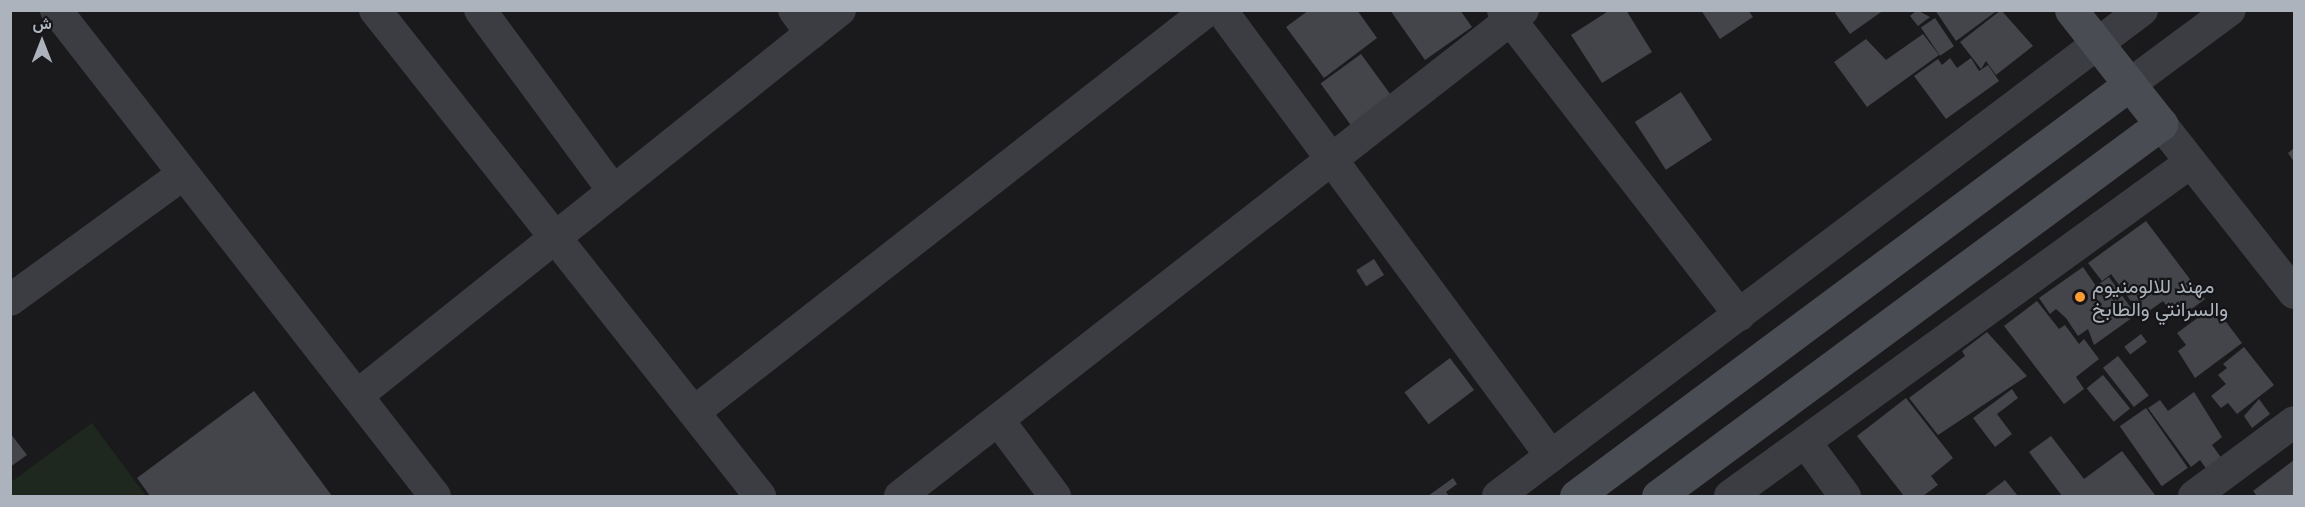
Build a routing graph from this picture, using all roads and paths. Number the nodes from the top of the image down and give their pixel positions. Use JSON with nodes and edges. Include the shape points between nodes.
{"nodes":[{"id":1,"x":56,"y":10,"type":"edge"},
{"id":2,"x":375,"y":10,"type":"edge"},
{"id":3,"x":480,"y":10,"type":"edge"},
{"id":4,"x":840,"y":10,"type":"edge"},
{"id":5,"x":1208,"y":10,"type":"edge"},
{"id":6,"x":1221,"y":10,"type":"edge"},
{"id":7,"x":2071,"y":10,"type":"edge"},
{"id":8,"x":2142,"y":10,"type":"edge"},
{"id":9,"x":2230,"y":10,"type":"edge"},
{"id":10,"x":1512,"y":14,"type":"edge"},
{"id":11,"x":803,"y":22,"type":"edge"},
{"id":12,"x":2096,"y":44,"type":"junction"},
{"id":13,"x":2130,"y":84,"type":"junction"},
{"id":14,"x":2161,"y":124,"type":"junction"},
{"id":15,"x":1333,"y":158,"type":"junction"},
{"id":16,"x":2191,"y":162,"type":"junction"},
{"id":17,"x":182,"y":175,"type":"junction"},
{"id":18,"x":612,"y":189,"type":"junction"},
{"id":19,"x":554,"y":239,"type":"junction"},
{"id":20,"x":2295,"y":293,"type":"edge"},
{"id":21,"x":10,"y":300,"type":"edge"},
{"id":22,"x":1740,"y":315,"type":"junction"},
{"id":23,"x":358,"y":395,"type":"junction"},
{"id":24,"x":694,"y":412,"type":"junction"},
{"id":25,"x":999,"y":421,"type":"junction"},
{"id":26,"x":2295,"y":422,"type":"edge"},
{"id":27,"x":1806,"y":442,"type":"junction"},
{"id":28,"x":1551,"y":456,"type":"junction"},
{"id":29,"x":435,"y":496,"type":"edge"},
{"id":30,"x":760,"y":496,"type":"edge"},
{"id":31,"x":900,"y":496,"type":"edge"},
{"id":32,"x":1055,"y":496,"type":"edge"},
{"id":33,"x":1498,"y":496,"type":"edge"},
{"id":34,"x":1576,"y":496,"type":"edge"},
{"id":35,"x":1658,"y":496,"type":"edge"},
{"id":36,"x":1730,"y":496,"type":"edge"},
{"id":37,"x":1845,"y":496,"type":"edge"},
{"id":38,"x":2194,"y":496,"type":"edge"}],
"edges":[{"from":1,"to":17,"type":"street"},
{"from":2,"to":19,"type":"street"},
{"from":3,"to":18,"type":"street"},
{"from":4,"to":11,"type":"street"},
{"from":5,"to":24,"type":"street"},
{"from":6,"to":15,"type":"street"},
{"from":7,"to":12,"type":"street"},
{"from":8,"to":12,"type":"street"},
{"from":9,"to":13,"type":"street"},
{"from":10,"to":15,"type":"street"},
{"from":10,"to":22,"type":"street"},
{"from":11,"to":18,"type":"street"},
{"from":12,"to":13,"type":"street"},
{"from":12,"to":22,"type":"street"},
{"from":13,"to":14,"type":"street"},
{"from":13,"to":34,"type":"street"},
{"from":14,"to":16,"type":"street"},
{"from":14,"to":35,"type":"street"},
{"from":15,"to":25,"type":"street"},
{"from":15,"to":28,"type":"street"},
{"from":16,"to":20,"type":"street"},
{"from":16,"to":27,"type":"street"},
{"from":17,"to":21,"type":"street"},
{"from":17,"to":23,"type":"street"},
{"from":18,"to":19,"type":"street"},
{"from":19,"to":23,"type":"street"},
{"from":19,"to":24,"type":"street"},
{"from":22,"to":28,"type":"street"},
{"from":23,"to":29,"type":"street"},
{"from":24,"to":30,"type":"street"},
{"from":25,"to":31,"type":"street"},
{"from":25,"to":32,"type":"street"},
{"from":26,"to":38,"type":"street"},
{"from":27,"to":36,"type":"street"},
{"from":27,"to":37,"type":"street"},
{"from":28,"to":33,"type":"street"}]}
